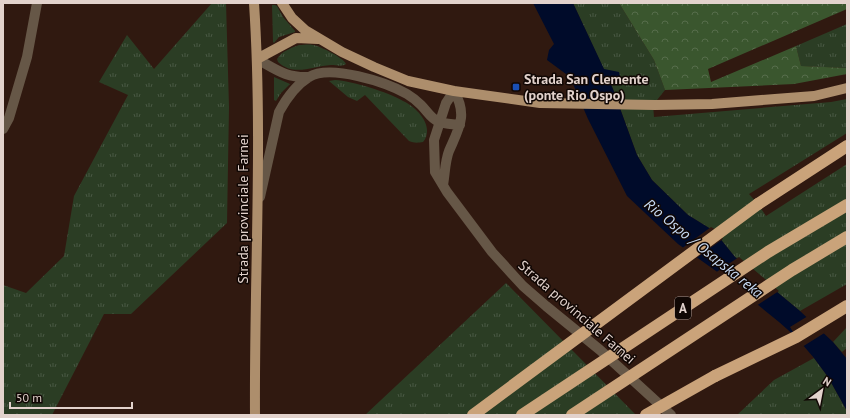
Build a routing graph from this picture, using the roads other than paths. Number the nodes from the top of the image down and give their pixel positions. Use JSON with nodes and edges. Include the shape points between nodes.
{"nodes":[{"id":1,"x":37,"y":3,"type":"edge"},
{"id":2,"x":254,"y":3,"type":"edge"},
{"id":3,"x":282,"y":3,"type":"edge"},
{"id":4,"x":320,"y":40,"type":"junction"},
{"id":5,"x":257,"y":59,"type":"junction"},
{"id":6,"x":309,"y":77,"type":"junction"},
{"id":7,"x":847,"y":88,"type":"edge"},
{"id":8,"x":454,"y":91,"type":"junction"},
{"id":9,"x":438,"y":122,"type":"junction"},
{"id":10,"x":460,"y":125,"type":"junction"},
{"id":11,"x":3,"y":130,"type":"edge"},
{"id":12,"x":847,"y":146,"type":"edge"},
{"id":13,"x":443,"y":185,"type":"junction"},
{"id":14,"x":258,"y":203,"type":"junction"},
{"id":15,"x":847,"y":205,"type":"edge"},
{"id":16,"x":847,"y":237,"type":"edge"},
{"id":17,"x":847,"y":306,"type":"edge"},
{"id":18,"x":255,"y":415,"type":"edge"},
{"id":19,"x":474,"y":415,"type":"edge"},
{"id":20,"x":522,"y":415,"type":"edge"},
{"id":21,"x":572,"y":415,"type":"edge"},
{"id":22,"x":646,"y":415,"type":"edge"},
{"id":23,"x":671,"y":415,"type":"edge"}],
"edges":[{"from":1,"to":11,"type":"street","via":[[27,57]]},
{"from":2,"to":5,"type":"main road","name":"Strada provinciale Farnei"},
{"from":3,"to":4,"type":"main road","via":[[292,18]]},
{"from":4,"to":5,"type":"main road","via":[[296,38]]},
{"from":4,"to":8,"type":"main road","via":[[408,81]]},
{"from":5,"to":6,"type":"street","via":[[282,74],[296,78]]},
{"from":5,"to":14,"type":"main road","name":"Strada provinciale Farnei"},
{"from":6,"to":9,"type":"street","via":[[342,73],[362,76],[407,94]]},
{"from":6,"to":14,"type":"street","via":[[286,99],[279,112]]},
{"from":7,"to":8,"type":"main road","via":[[814,96],[712,104],[653,105],[540,103]]},
{"from":8,"to":9,"type":"street","name":"Strada provinciale Farnei"},
{"from":8,"to":10,"type":"street","via":[[460,101]]},
{"from":9,"to":10,"type":"street"},
{"from":9,"to":13,"type":"street","name":"Strada provinciale Farnei","via":[[433,153],[435,172]]},
{"from":10,"to":13,"type":"street","via":[[449,152]]},
{"from":12,"to":19,"type":"highway","bridge":true,"via":[[758,204]]},
{"from":13,"to":23,"type":"street","name":"Strada provinciale Farnei","via":[[476,232],[523,286],[600,350]]},
{"from":14,"to":18,"type":"main road","name":"Strada provinciale Farnei"},
{"from":15,"to":20,"type":"highway","number":"A","bridge":true,"via":[[768,252]]},
{"from":16,"to":21,"type":"highway","number":"A","bridge":true,"via":[[792,270]]},
{"from":17,"to":22,"type":"highway","bridge":true,"via":[[796,337],[715,376]]}]}
